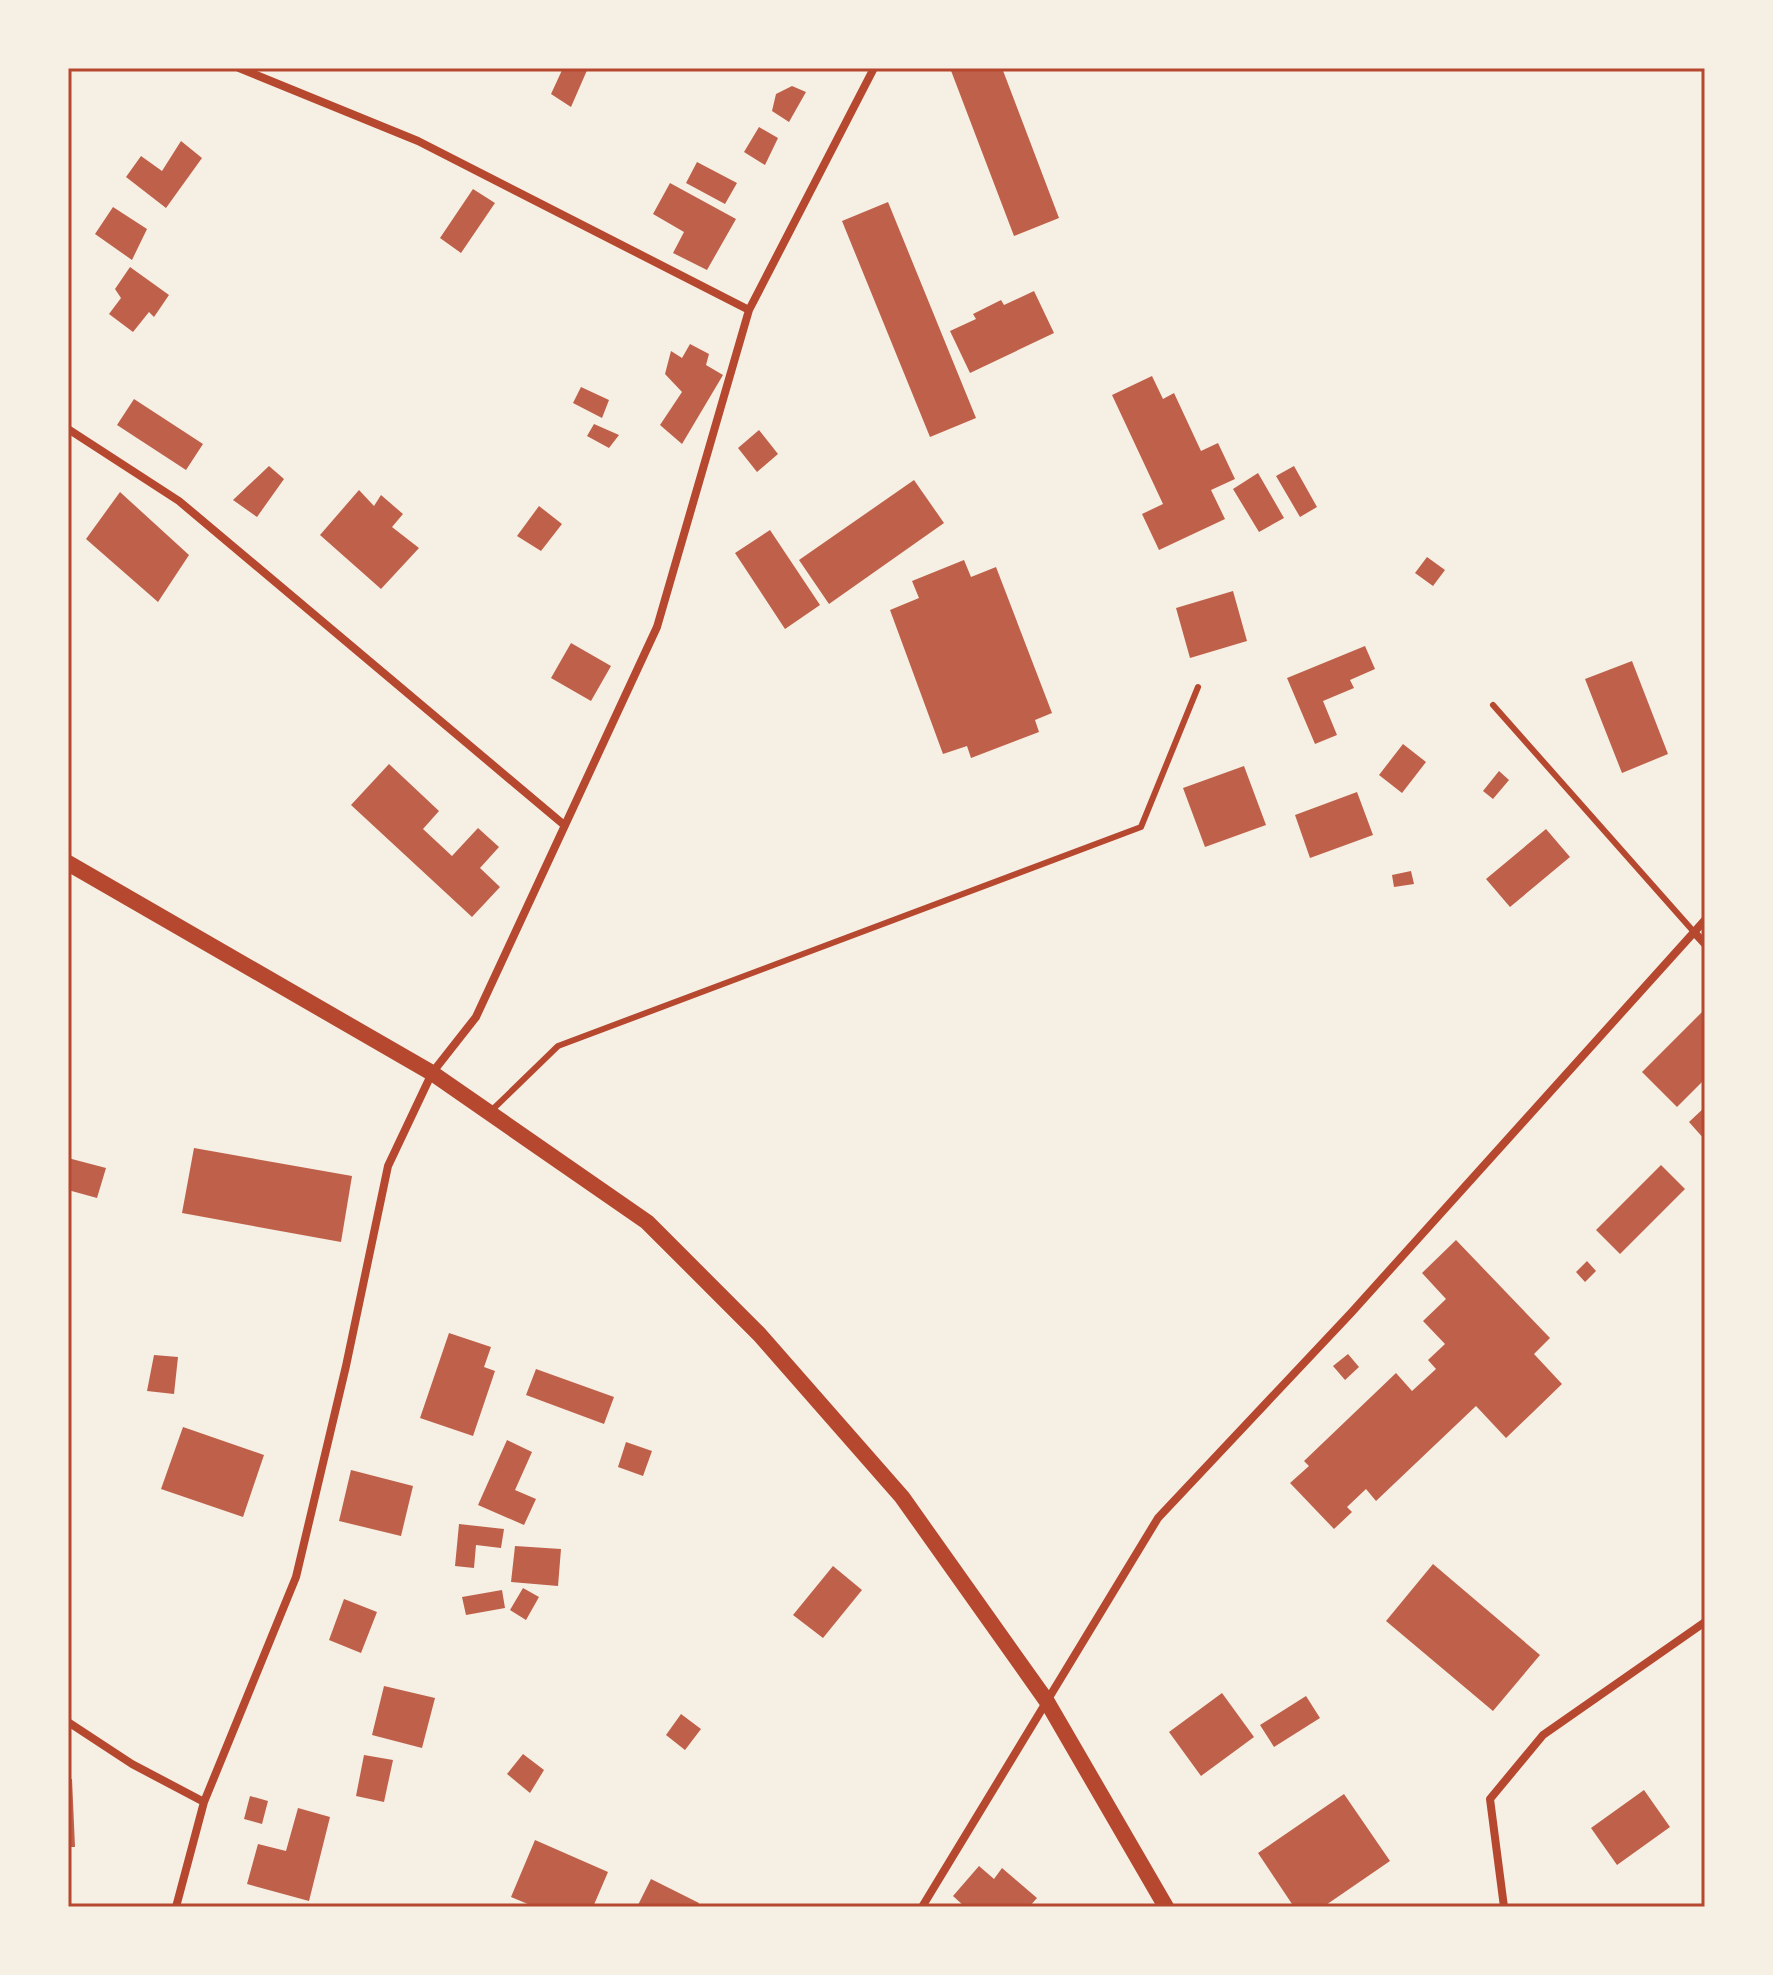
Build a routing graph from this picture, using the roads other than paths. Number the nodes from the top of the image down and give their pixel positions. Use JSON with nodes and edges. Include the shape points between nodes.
{"nodes":[{"id":1,"x":239,"y":68,"type":"edge"},
{"id":2,"x":874,"y":68,"type":"edge"},
{"id":3,"x":749,"y":310,"type":"junction"},
{"id":4,"x":68,"y":429,"type":"edge"},
{"id":5,"x":1198,"y":687,"type":"dead end"},
{"id":6,"x":1493,"y":705,"type":"dead end"},
{"id":7,"x":563,"y":824,"type":"junction"},
{"id":8,"x":68,"y":863,"type":"edge"},
{"id":9,"x":1705,"y":920,"type":"edge"},
{"id":10,"x":1694,"y":932,"type":"junction"},
{"id":11,"x":1705,"y":944,"type":"edge"},
{"id":12,"x":432,"y":1073,"type":"junction"},
{"id":13,"x":491,"y":1111,"type":"junction"},
{"id":14,"x":1705,"y":1622,"type":"edge"},
{"id":15,"x":1046,"y":1700,"type":"junction"},
{"id":16,"x":68,"y":1722,"type":"edge"},
{"id":17,"x":204,"y":1802,"type":"junction"},
{"id":18,"x":176,"y":1907,"type":"edge"},
{"id":19,"x":922,"y":1907,"type":"edge"},
{"id":20,"x":1166,"y":1907,"type":"edge"},
{"id":21,"x":1504,"y":1907,"type":"edge"}],
"edges":[{"from":1,"to":3,"type":"street","via":[[418,141]]},
{"from":2,"to":3,"type":"street"},
{"from":3,"to":7,"type":"street","via":[[657,627]]},
{"from":4,"to":7,"type":"street","via":[[179,501]]},
{"from":5,"to":13,"type":"lane","via":[[1141,827],[558,1046]]},
{"from":6,"to":10,"type":"lane"},
{"from":7,"to":12,"type":"street","via":[[476,1017]]},
{"from":8,"to":12,"type":"main road"},
{"from":9,"to":10,"type":"street"},
{"from":10,"to":11,"type":"street"},
{"from":10,"to":15,"type":"street","via":[[1351,1313],[1158,1518]]},
{"from":12,"to":13,"type":"main road"},
{"from":12,"to":17,"type":"street","via":[[388,1166],[296,1577]]},
{"from":13,"to":15,"type":"main road","via":[[647,1222],[759,1334],[902,1497]]},
{"from":14,"to":21,"type":"street","via":[[1543,1735],[1490,1799]]},
{"from":15,"to":19,"type":"street"},
{"from":15,"to":20,"type":"main road"},
{"from":16,"to":17,"type":"street"},
{"from":17,"to":18,"type":"street"}]}
